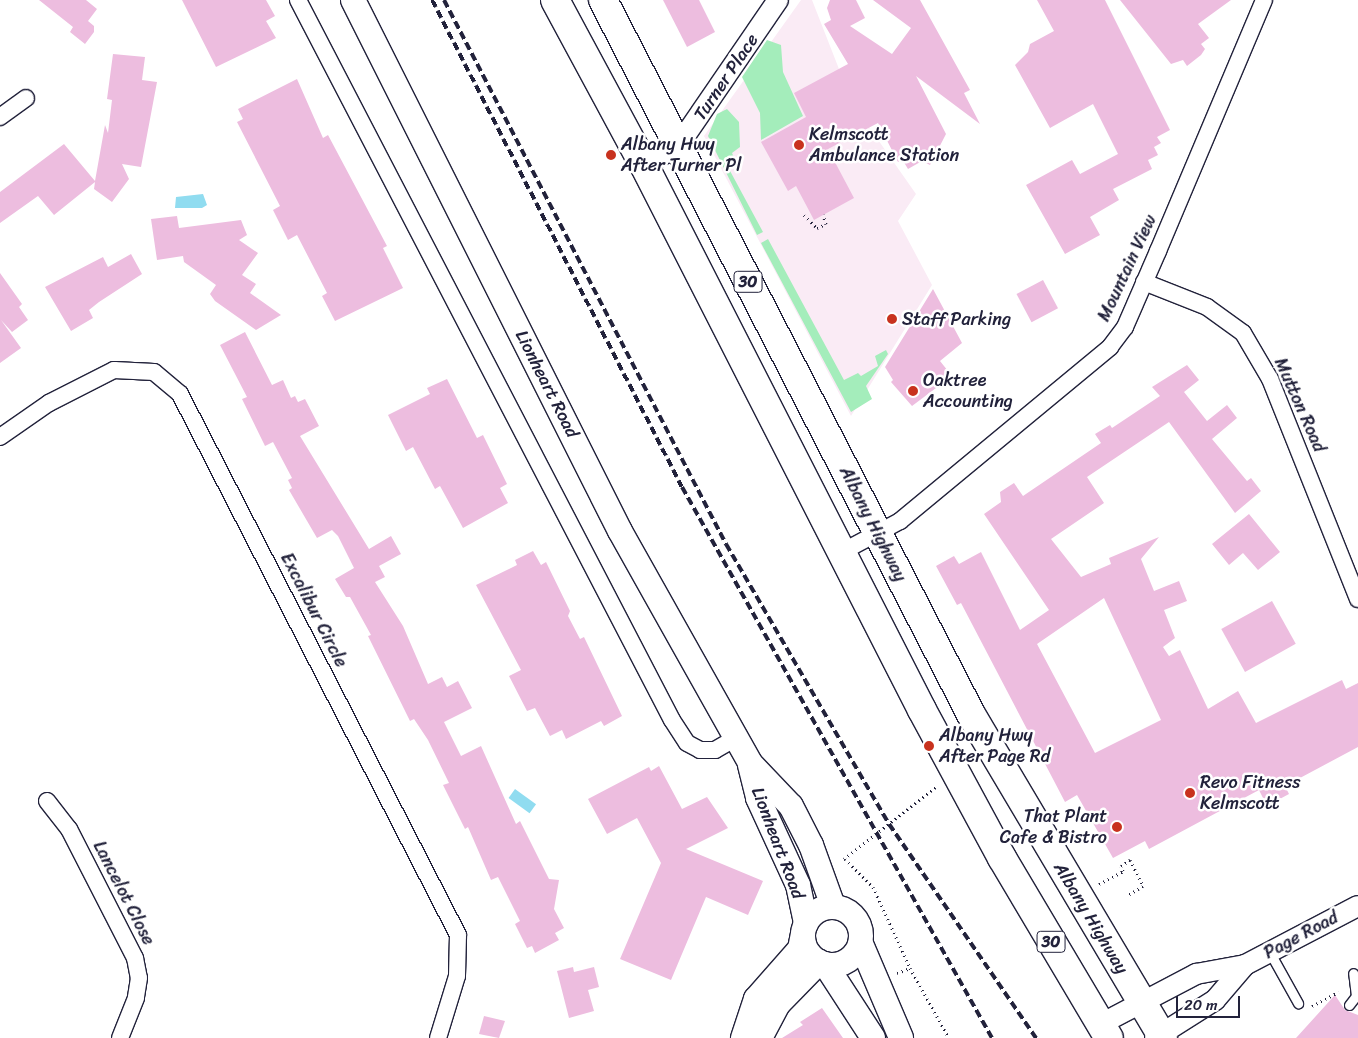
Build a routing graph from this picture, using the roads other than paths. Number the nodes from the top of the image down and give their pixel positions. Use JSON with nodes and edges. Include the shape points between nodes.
{"nodes":[{"id":1,"x":298,"y":0,"type":"edge"},
{"id":2,"x":353,"y":0,"type":"edge"},
{"id":3,"x":555,"y":0,"type":"edge"},
{"id":4,"x":603,"y":0,"type":"edge"},
{"id":5,"x":778,"y":0,"type":"edge"},
{"id":6,"x":1264,"y":0,"type":"edge"},
{"id":7,"x":26,"y":98,"type":"dead end"},
{"id":8,"x":0,"y":117,"type":"edge"},
{"id":9,"x":678,"y":146,"type":"junction"},
{"id":10,"x":644,"y":165,"type":"junction"},
{"id":11,"x":1144,"y":282,"type":"junction"},
{"id":12,"x":0,"y":437,"type":"edge"},
{"id":13,"x":878,"y":534,"type":"junction"},
{"id":14,"x":840,"y":553,"type":"junction"},
{"id":15,"x":1358,"y":599,"type":"edge"},
{"id":16,"x":736,"y":738,"type":"junction"},
{"id":17,"x":750,"y":764,"type":"junction"},
{"id":18,"x":47,"y":801,"type":"dead end"},
{"id":19,"x":833,"y":906,"type":"junction"},
{"id":20,"x":1358,"y":906,"type":"edge"},
{"id":21,"x":804,"y":929,"type":"junction"},
{"id":22,"x":861,"y":944,"type":"junction"},
{"id":23,"x":1269,"y":951,"type":"junction"},
{"id":24,"x":822,"y":963,"type":"junction"},
{"id":25,"x":1244,"y":965,"type":"junction"},
{"id":26,"x":1354,"y":973,"type":"dead end"},
{"id":27,"x":1141,"y":1002,"type":"junction"},
{"id":28,"x":1298,"y":1003,"type":"dead end"},
{"id":29,"x":1349,"y":1005,"type":"dead end"},
{"id":30,"x":1104,"y":1032,"type":"edge"},
{"id":31,"x":1160,"y":1037,"type":"edge"},
{"id":32,"x":120,"y":1038,"type":"edge"},
{"id":33,"x":438,"y":1038,"type":"edge"},
{"id":34,"x":743,"y":1038,"type":"edge"},
{"id":35,"x":760,"y":1038,"type":"edge"},
{"id":36,"x":873,"y":1038,"type":"edge"},
{"id":37,"x":901,"y":1038,"type":"edge"}],
"edges":[{"from":1,"to":16,"type":"street","via":[[672,720],[687,743],[700,750],[715,750]]},
{"from":2,"to":16,"type":"main road","name":"Lionheart Road","via":[[620,530]]},
{"from":3,"to":10,"type":"highway","number":"30"},
{"from":4,"to":9,"type":"highway","name":"Albany Highway","number":"30"},
{"from":5,"to":9,"type":"street","name":"Turner Place"},
{"from":6,"to":11,"type":"street","name":"Mountain View"},
{"from":7,"to":8,"type":"street"},
{"from":9,"to":10,"type":"street","name":"Turner Place"},
{"from":9,"to":13,"type":"highway","name":"Albany Highway","number":"30"},
{"from":10,"to":14,"type":"highway","number":"30"},
{"from":11,"to":13,"type":"street","name":"Mountain View","via":[[1125,327],[1110,347],[907,515]]},
{"from":11,"to":15,"type":"street","name":"Mutton Road","via":[[1206,307],[1243,333],[1270,378]]},
{"from":12,"to":33,"type":"street","name":"Excalibur Circle","via":[[50,403],[114,370],[154,372],[180,394],[455,928],[460,943],[459,967]]},
{"from":13,"to":14,"type":"street","name":"Mountain View"},
{"from":13,"to":27,"type":"highway","name":"Albany Highway","number":"30","via":[[972,716]]},
{"from":14,"to":30,"type":"highway","number":"30","via":[[1002,858]]},
{"from":16,"to":17,"type":"main road","name":"Lionheart Road"},
{"from":17,"to":19,"type":"main road","name":"Lionheart Road","via":[[791,806],[811,845]]},
{"from":17,"to":21,"type":"main road","name":"Lionheart Road","via":[[758,798],[798,885]]},
{"from":18,"to":32,"type":"street","name":"Lancelot Close","via":[[69,829],[135,958],[139,978],[136,998]]},
{"from":19,"to":21,"type":"main road","via":[[817,910]]},
{"from":19,"to":22,"type":"main road","via":[[856,918]]},
{"from":20,"to":23,"type":"street","name":"Page Road"},
{"from":21,"to":24,"type":"main road","via":[[808,954]]},
{"from":21,"to":34,"type":"main road","via":[[800,949],[756,999]]},
{"from":22,"to":24,"type":"main road","via":[[847,961]]},
{"from":22,"to":37,"type":"main road"},
{"from":23,"to":25,"type":"street","name":"Page Road"},
{"from":23,"to":28,"type":"lane"},
{"from":24,"to":35,"type":"main road","via":[[778,1004]]},
{"from":24,"to":36,"type":"main road"},
{"from":25,"to":27,"type":"street","name":"Page Road","via":[[1196,974]]},
{"from":25,"to":31,"type":"street","name":"Page Road","via":[[1215,1000]]},
{"from":26,"to":29,"type":"lane","via":[[1356,996]]},
{"from":27,"to":30,"type":"street","name":"Page Road"},
{"from":27,"to":31,"type":"highway","name":"Albany Highway","number":"30"}]}
